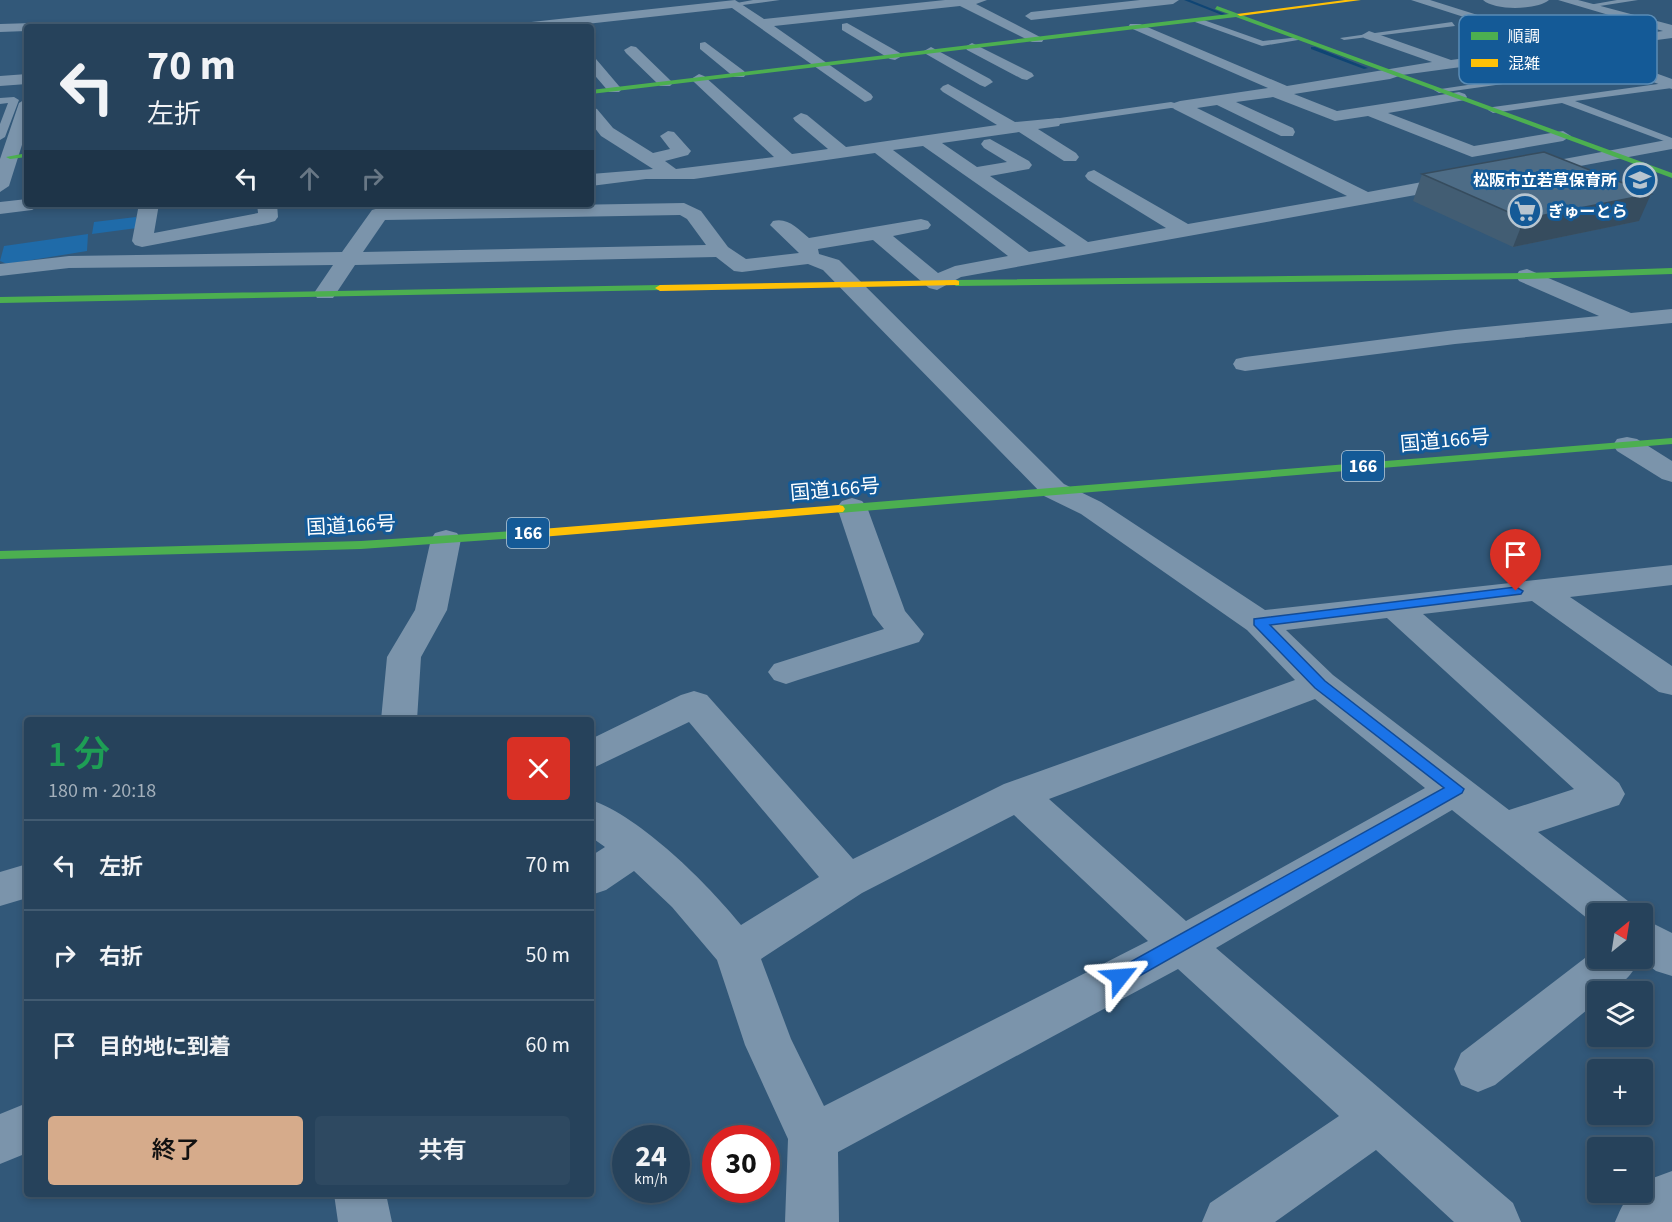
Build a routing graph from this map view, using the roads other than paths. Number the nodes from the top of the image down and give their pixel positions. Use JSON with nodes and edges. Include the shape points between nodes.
{"nodes":[{"id":1,"x":844,"y":0,"type":"edge"},
{"id":2,"x":981,"y":0,"type":"edge"},
{"id":3,"x":1173,"y":0,"type":"edge"},
{"id":4,"x":1417,"y":0,"type":"edge"},
{"id":5,"x":1489,"y":0,"type":"edge"},
{"id":6,"x":1543,"y":0,"type":"edge"},
{"id":7,"x":1564,"y":0,"type":"edge"},
{"id":8,"x":1634,"y":0,"type":"edge"},
{"id":9,"x":780,"y":1,"type":"edge"},
{"id":10,"x":1347,"y":1,"type":"edge"},
{"id":11,"x":962,"y":2,"type":"junction"},
{"id":12,"x":922,"y":3,"type":"edge"},
{"id":13,"x":731,"y":4,"type":"edge"},
{"id":14,"x":1206,"y":4,"type":"dead end"},
{"id":15,"x":1587,"y":6,"type":"junction"},
{"id":16,"x":864,"y":12,"type":"junction"},
{"id":17,"x":1063,"y":12,"type":"junction"},
{"id":18,"x":1607,"y":12,"type":"junction"},
{"id":19,"x":1467,"y":15,"type":"edge"},
{"id":20,"x":1583,"y":15,"type":"edge"},
{"id":21,"x":1618,"y":15,"type":"edge"},
{"id":22,"x":1031,"y":16,"type":"dead end"},
{"id":23,"x":1232,"y":16,"type":"junction"},
{"id":24,"x":1198,"y":20,"type":"junction"},
{"id":25,"x":762,"y":23,"type":"junction"},
{"id":26,"x":549,"y":24,"type":"edge"},
{"id":27,"x":1452,"y":24,"type":"dead end"},
{"id":28,"x":1657,"y":25,"type":"edge"},
{"id":29,"x":24,"y":26,"type":"edge"},
{"id":30,"x":848,"y":27,"type":"dead end"},
{"id":31,"x":1135,"y":27,"type":"junction"},
{"id":32,"x":0,"y":28,"type":"edge"},
{"id":33,"x":1672,"y":29,"type":"edge"},
{"id":34,"x":1105,"y":31,"type":"junction"},
{"id":35,"x":1369,"y":34,"type":"junction"},
{"id":36,"x":1672,"y":34,"type":"edge"},
{"id":37,"x":946,"y":36,"type":"dead end"},
{"id":38,"x":1657,"y":36,"type":"edge"},
{"id":39,"x":1344,"y":38,"type":"dead end"},
{"id":40,"x":1037,"y":39,"type":"junction"},
{"id":41,"x":1295,"y":40,"type":"junction"},
{"id":42,"x":705,"y":46,"type":"dead end"},
{"id":43,"x":969,"y":47,"type":"junction"},
{"id":44,"x":631,"y":50,"type":"dead end"},
{"id":45,"x":932,"y":51,"type":"junction"},
{"id":46,"x":895,"y":56,"type":"junction"},
{"id":47,"x":1459,"y":63,"type":"edge"},
{"id":48,"x":1449,"y":64,"type":"junction"},
{"id":49,"x":820,"y":65,"type":"junction"},
{"id":50,"x":594,"y":66,"type":"edge"},
{"id":51,"x":739,"y":74,"type":"junction"},
{"id":52,"x":1389,"y":75,"type":"junction"},
{"id":53,"x":1027,"y":76,"type":"dead end"},
{"id":54,"x":24,"y":79,"type":"edge"},
{"id":55,"x":699,"y":79,"type":"junction"},
{"id":56,"x":1657,"y":79,"type":"edge"},
{"id":57,"x":0,"y":81,"type":"edge"},
{"id":58,"x":985,"y":82,"type":"dead end"},
{"id":59,"x":665,"y":83,"type":"junction"},
{"id":60,"x":1515,"y":84,"type":"edge"},
{"id":61,"x":1672,"y":84,"type":"edge"},
{"id":62,"x":614,"y":89,"type":"junction"},
{"id":63,"x":948,"y":89,"type":"dead end"},
{"id":64,"x":1279,"y":90,"type":"junction"},
{"id":65,"x":594,"y":92,"type":"edge"},
{"id":66,"x":1449,"y":96,"type":"junction"},
{"id":67,"x":865,"y":97,"type":"dead end"},
{"id":68,"x":1218,"y":100,"type":"junction"},
{"id":69,"x":1563,"y":100,"type":"junction"},
{"id":70,"x":0,"y":101,"type":"edge"},
{"id":71,"x":1180,"y":106,"type":"junction"},
{"id":72,"x":1493,"y":110,"type":"junction"},
{"id":73,"x":1370,"y":111,"type":"junction"},
{"id":74,"x":24,"y":114,"type":"edge"},
{"id":75,"x":594,"y":116,"type":"edge"},
{"id":76,"x":801,"y":118,"type":"dead end"},
{"id":77,"x":1053,"y":122,"type":"joint"},
{"id":78,"x":3,"y":123,"type":"edge"},
{"id":79,"x":1018,"y":128,"type":"junction"},
{"id":80,"x":1287,"y":132,"type":"dead end"},
{"id":81,"x":1501,"y":132,"type":"dead end"},
{"id":82,"x":668,"y":136,"type":"dead end"},
{"id":83,"x":0,"y":137,"type":"edge"},
{"id":84,"x":1558,"y":137,"type":"junction"},
{"id":85,"x":927,"y":141,"type":"junction"},
{"id":86,"x":1529,"y":142,"type":"junction"},
{"id":87,"x":1672,"y":143,"type":"edge"},
{"id":88,"x":990,"y":144,"type":"dead end"},
{"id":89,"x":879,"y":148,"type":"junction"},
{"id":90,"x":1472,"y":152,"type":"junction"},
{"id":91,"x":843,"y":153,"type":"junction"},
{"id":92,"x":1611,"y":156,"type":"junction"},
{"id":93,"x":12,"y":157,"type":"edge"},
{"id":94,"x":1070,"y":157,"type":"dead end"},
{"id":95,"x":1444,"y":157,"type":"dead end"},
{"id":96,"x":650,"y":159,"type":"junction"},
{"id":97,"x":789,"y":161,"type":"junction"},
{"id":98,"x":974,"y":173,"type":"junction"},
{"id":99,"x":1510,"y":174,"type":"edge"},
{"id":100,"x":669,"y":176,"type":"junction"},
{"id":101,"x":1094,"y":176,"type":"dead end"},
{"id":102,"x":1672,"y":176,"type":"edge"},
{"id":103,"x":1481,"y":178,"type":"edge"},
{"id":104,"x":594,"y":180,"type":"edge"},
{"id":105,"x":0,"y":186,"type":"edge"},
{"id":106,"x":1366,"y":198,"type":"junction"},
{"id":107,"x":24,"y":205,"type":"edge"},
{"id":108,"x":148,"y":207,"type":"edge"},
{"id":109,"x":267,"y":207,"type":"edge"},
{"id":110,"x":560,"y":207,"type":"edge"},
{"id":111,"x":0,"y":208,"type":"edge"},
{"id":112,"x":377,"y":209,"type":"edge"},
{"id":113,"x":780,"y":225,"type":"dead end"},
{"id":114,"x":921,"y":225,"type":"dead end"},
{"id":115,"x":1184,"y":230,"type":"junction"},
{"id":116,"x":877,"y":233,"type":"junction"},
{"id":117,"x":1083,"y":248,"type":"junction"},
{"id":118,"x":721,"y":251,"type":"junction"},
{"id":119,"x":807,"y":252,"type":"junction"},
{"id":120,"x":351,"y":258,"type":"junction"},
{"id":121,"x":1025,"y":259,"type":"junction"},
{"id":122,"x":0,"y":270,"type":"edge"},
{"id":123,"x":1672,"y":271,"type":"edge"},
{"id":124,"x":1527,"y":276,"type":"junction"},
{"id":125,"x":936,"y":283,"type":"junction"},
{"id":126,"x":849,"y":284,"type":"junction"},
{"id":127,"x":325,"y":293,"type":"junction"},
{"id":128,"x":0,"y":300,"type":"edge"},
{"id":129,"x":1672,"y":316,"type":"edge"},
{"id":130,"x":1625,"y":319,"type":"junction"},
{"id":131,"x":1245,"y":364,"type":"dead end"},
{"id":132,"x":1672,"y":441,"type":"edge"},
{"id":133,"x":1627,"y":445,"type":"junction"},
{"id":134,"x":1672,"y":473,"type":"edge"},
{"id":135,"x":1054,"y":490,"type":"junction"},
{"id":136,"x":852,"y":507,"type":"junction"},
{"id":137,"x":446,"y":539,"type":"junction"},
{"id":138,"x":0,"y":555,"type":"edge"},
{"id":139,"x":1666,"y":583,"type":"edge"},
{"id":140,"x":1537,"y":589,"type":"junction"},
{"id":141,"x":1393,"y":605,"type":"junction"},
{"id":142,"x":1259,"y":622,"type":"junction"},
{"id":143,"x":786,"y":672,"type":"dead end"},
{"id":144,"x":1672,"y":682,"type":"edge"},
{"id":145,"x":1320,"y":684,"type":"junction"},
{"id":146,"x":399,"y":717,"type":"edge"},
{"id":147,"x":594,"y":754,"type":"edge"},
{"id":148,"x":1456,"y":789,"type":"junction"},
{"id":149,"x":1018,"y":795,"type":"junction"},
{"id":150,"x":594,"y":818,"type":"edge"},
{"id":151,"x":1505,"y":827,"type":"junction"},
{"id":152,"x":637,"y":848,"type":"junction"},
{"id":153,"x":594,"y":876,"type":"edge"},
{"id":154,"x":847,"y":881,"type":"junction"},
{"id":155,"x":24,"y":882,"type":"edge"},
{"id":156,"x":0,"y":890,"type":"edge"},
{"id":157,"x":1595,"y":903,"type":"edge"},
{"id":158,"x":1182,"y":945,"type":"junction"},
{"id":159,"x":736,"y":951,"type":"junction"},
{"id":160,"x":1603,"y":969,"type":"edge"},
{"id":161,"x":1478,"y":1069,"type":"dead end"},
{"id":162,"x":1379,"y":1118,"type":"junction"},
{"id":163,"x":24,"y":1129,"type":"edge"},
{"id":164,"x":813,"y":1138,"type":"junction"},
{"id":165,"x":0,"y":1139,"type":"edge"},
{"id":166,"x":361,"y":1197,"type":"edge"},
{"id":167,"x":1672,"y":1197,"type":"edge"},
{"id":168,"x":365,"y":1222,"type":"edge"},
{"id":169,"x":812,"y":1222,"type":"edge"},
{"id":170,"x":1229,"y":1222,"type":"edge"},
{"id":171,"x":1494,"y":1222,"type":"edge"},
{"id":172,"x":1642,"y":1222,"type":"edge"}],
"edges":[{"from":1,"to":16,"type":"street"},
{"from":2,"to":11,"type":"street"},
{"from":3,"to":17,"type":"street"},
{"from":4,"to":19,"type":"street"},
{"from":5,"to":6,"type":"street","via":[[1505,4]]},
{"from":7,"to":15,"type":"street"},
{"from":8,"to":15,"type":"lane"},
{"from":9,"to":13,"type":"street"},
{"from":10,"to":23,"type":"main road"},
{"from":11,"to":12,"type":"street"},
{"from":11,"to":40,"type":"street"},
{"from":12,"to":16,"type":"street"},
{"from":13,"to":25,"type":"street"},
{"from":13,"to":26,"type":"street"},
{"from":14,"to":23,"type":"main road"},
{"from":15,"to":18,"type":"street"},
{"from":16,"to":25,"type":"street"},
{"from":17,"to":22,"type":"street"},
{"from":17,"to":34,"type":"street"},
{"from":18,"to":20,"type":"street"},
{"from":18,"to":21,"type":"street"},
{"from":23,"to":24,"type":"main road"},
{"from":23,"to":41,"type":"main road"},
{"from":24,"to":31,"type":"main road"},
{"from":24,"to":41,"type":"lane","via":[[1262,44]]},
{"from":25,"to":49,"type":"street"},
{"from":27,"to":35,"type":"lane"},
{"from":28,"to":33,"type":"street"},
{"from":29,"to":32,"type":"street"},
{"from":30,"to":46,"type":"street"},
{"from":31,"to":34,"type":"main road"},
{"from":31,"to":64,"type":"street"},
{"from":34,"to":40,"type":"main road"},
{"from":35,"to":39,"type":"lane"},
{"from":35,"to":48,"type":"street"},
{"from":36,"to":38,"type":"street"},
{"from":37,"to":43,"type":"street"},
{"from":40,"to":43,"type":"main road"},
{"from":41,"to":52,"type":"main road"},
{"from":42,"to":51,"type":"street"},
{"from":43,"to":45,"type":"main road"},
{"from":43,"to":53,"type":"street"},
{"from":44,"to":59,"type":"street"},
{"from":45,"to":46,"type":"main road"},
{"from":45,"to":58,"type":"street"},
{"from":46,"to":49,"type":"main road"},
{"from":47,"to":48,"type":"street"},
{"from":48,"to":52,"type":"street"},
{"from":49,"to":51,"type":"main road"},
{"from":49,"to":67,"type":"street"},
{"from":50,"to":62,"type":"street"},
{"from":51,"to":55,"type":"main road"},
{"from":52,"to":64,"type":"street"},
{"from":52,"to":66,"type":"main road"},
{"from":54,"to":57,"type":"street"},
{"from":55,"to":59,"type":"main road"},
{"from":55,"to":97,"type":"street"},
{"from":56,"to":61,"type":"street"},
{"from":59,"to":62,"type":"main road"},
{"from":60,"to":66,"type":"lane"},
{"from":61,"to":69,"type":"lane"},
{"from":62,"to":65,"type":"main road"},
{"from":63,"to":79,"type":"street"},
{"from":64,"to":68,"type":"street"},
{"from":64,"to":73,"type":"street","via":[[1335,116]]},
{"from":66,"to":72,"type":"main road"},
{"from":66,"to":73,"type":"street"},
{"from":68,"to":71,"type":"street"},
{"from":68,"to":80,"type":"street"},
{"from":69,"to":72,"type":"lane"},
{"from":69,"to":87,"type":"lane"},
{"from":70,"to":78,"type":"lane","via":[[14,100]]},
{"from":71,"to":77,"type":"lane"},
{"from":71,"to":106,"type":"street"},
{"from":72,"to":84,"type":"main road"},
{"from":73,"to":90,"type":"street"},
{"from":74,"to":93,"type":"street"},
{"from":75,"to":96,"type":"street","via":[[607,132]]},
{"from":76,"to":91,"type":"street"},
{"from":77,"to":79,"type":"street"},
{"from":78,"to":83,"type":"lane"},
{"from":79,"to":85,"type":"street"},
{"from":79,"to":94,"type":"street"},
{"from":81,"to":86,"type":"street"},
{"from":82,"to":96,"type":"street","via":[[682,152]]},
{"from":84,"to":86,"type":"street"},
{"from":84,"to":92,"type":"main road"},
{"from":85,"to":89,"type":"street"},
{"from":85,"to":98,"type":"street"},
{"from":86,"to":90,"type":"street"},
{"from":87,"to":92,"type":"street"},
{"from":88,"to":98,"type":"street","via":[[1023,165]]},
{"from":89,"to":91,"type":"street"},
{"from":89,"to":121,"type":"street"},
{"from":90,"to":95,"type":"street"},
{"from":91,"to":97,"type":"street"},
{"from":92,"to":99,"type":"street"},
{"from":92,"to":102,"type":"main road"},
{"from":93,"to":105,"type":"street"},
{"from":96,"to":100,"type":"street","via":[[668,170]]},
{"from":97,"to":100,"type":"street"},
{"from":98,"to":117,"type":"street"},
{"from":100,"to":104,"type":"street","via":[[646,174]]},
{"from":101,"to":115,"type":"street"},
{"from":103,"to":106,"type":"street"},
{"from":106,"to":115,"type":"street"},
{"from":107,"to":111,"type":"street"},
{"from":108,"to":109,"type":"street","via":[[142,241],[268,217]]},
{"from":110,"to":112,"type":"street"},
{"from":110,"to":118,"type":"street","via":[[684,209]]},
{"from":112,"to":120,"type":"street"},
{"from":113,"to":119,"type":"street"},
{"from":114,"to":116,"type":"street"},
{"from":115,"to":117,"type":"street"},
{"from":116,"to":119,"type":"street"},
{"from":116,"to":125,"type":"street"},
{"from":117,"to":121,"type":"street"},
{"from":118,"to":119,"type":"street","via":[[742,266]]},
{"from":118,"to":120,"type":"street"},
{"from":119,"to":126,"type":"street","via":[[831,265]]},
{"from":120,"to":122,"type":"street","via":[[69,262]]},
{"from":120,"to":127,"type":"street"},
{"from":121,"to":125,"type":"street","via":[[955,272]]},
{"from":123,"to":124,"type":"main road"},
{"from":124,"to":125,"type":"main road"},
{"from":124,"to":130,"type":"street"},
{"from":125,"to":126,"type":"main road"},
{"from":126,"to":127,"type":"main road"},
{"from":126,"to":135,"type":"street"},
{"from":127,"to":128,"type":"main road"},
{"from":129,"to":130,"type":"street"},
{"from":130,"to":131,"type":"street"},
{"from":132,"to":133,"type":"main road","name":"国道166号","number":"166"},
{"from":133,"to":134,"type":"street"},
{"from":133,"to":135,"type":"main road","name":"国道166号","number":"166"},
{"from":135,"to":136,"type":"main road","name":"国道166号","number":"166"},
{"from":135,"to":142,"type":"street","via":[[1091,508]]},
{"from":136,"to":137,"type":"main road","name":"国道166号","number":"166"},
{"from":136,"to":143,"type":"street","via":[[890,615],[907,634]]},
{"from":137,"to":138,"type":"main road","name":"国道166号","number":"166"},
{"from":137,"to":146,"type":"street","via":[[431,610],[404,657]]},
{"from":139,"to":140,"type":"street"},
{"from":140,"to":141,"type":"street"},
{"from":140,"to":144,"type":"street"},
{"from":141,"to":142,"type":"street"},
{"from":141,"to":151,"type":"street","via":[[1605,794]]},
{"from":142,"to":145,"type":"street"},
{"from":145,"to":148,"type":"street"},
{"from":145,"to":149,"type":"street"},
{"from":147,"to":154,"type":"street","via":[[694,704]]},
{"from":148,"to":151,"type":"street"},
{"from":148,"to":158,"type":"street"},
{"from":149,"to":154,"type":"street"},
{"from":149,"to":158,"type":"street"},
{"from":150,"to":152,"type":"street"},
{"from":151,"to":157,"type":"street"},
{"from":152,"to":153,"type":"street"},
{"from":152,"to":159,"type":"street","via":[[710,916]]},
{"from":154,"to":159,"type":"street"},
{"from":155,"to":156,"type":"street"},
{"from":158,"to":162,"type":"street"},
{"from":158,"to":164,"type":"street"},
{"from":159,"to":164,"type":"street","via":[[769,1045]]},
{"from":160,"to":161,"type":"street"},
{"from":162,"to":170,"type":"street"},
{"from":162,"to":171,"type":"street"},
{"from":163,"to":165,"type":"street"},
{"from":164,"to":169,"type":"street"},
{"from":166,"to":168,"type":"street"},
{"from":167,"to":172,"type":"street"}]}
